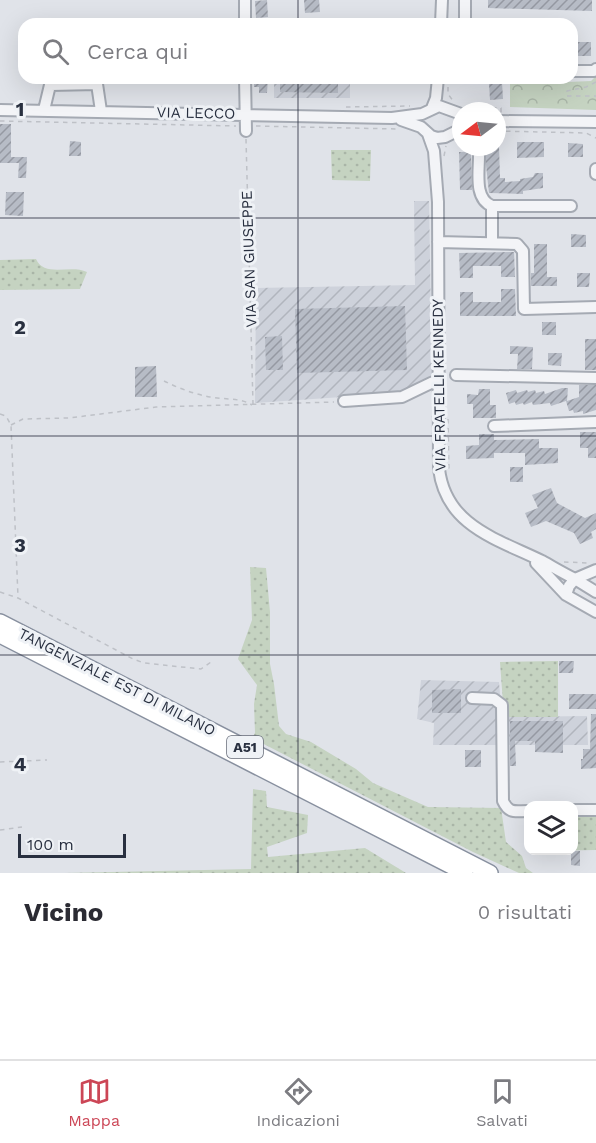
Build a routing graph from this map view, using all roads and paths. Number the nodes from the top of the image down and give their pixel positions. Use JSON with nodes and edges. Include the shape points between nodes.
{"nodes":[{"id":1,"x":245,"y":0,"type":"edge"},
{"id":2,"x":442,"y":0,"type":"edge"},
{"id":3,"x":465,"y":0,"type":"edge"},
{"id":4,"x":245,"y":18,"type":"edge"},
{"id":5,"x":441,"y":18,"type":"edge"},
{"id":6,"x":465,"y":18,"type":"edge"},
{"id":7,"x":596,"y":69,"type":"edge"},
{"id":8,"x":578,"y":71,"type":"edge"},
{"id":9,"x":596,"y":82,"type":"edge"},
{"id":10,"x":245,"y":84,"type":"edge"},
{"id":11,"x":438,"y":84,"type":"edge"},
{"id":12,"x":439,"y":84,"type":"edge"},
{"id":13,"x":448,"y":84,"type":"edge"},
{"id":14,"x":596,"y":96,"type":"edge"},
{"id":15,"x":454,"y":102,"type":"edge"},
{"id":16,"x":413,"y":106,"type":"dead end"},
{"id":17,"x":338,"y":108,"type":"dead end"},
{"id":18,"x":452,"y":109,"type":"edge"},
{"id":19,"x":0,"y":110,"type":"edge"},
{"id":20,"x":44,"y":110,"type":"junction"},
{"id":21,"x":430,"y":110,"type":"junction"},
{"id":22,"x":101,"y":111,"type":"junction"},
{"id":23,"x":452,"y":111,"type":"edge"},
{"id":24,"x":245,"y":114,"type":"junction"},
{"id":25,"x":392,"y":118,"type":"junction"},
{"id":26,"x":0,"y":121,"type":"edge"},
{"id":27,"x":596,"y":122,"type":"edge"},
{"id":28,"x":506,"y":123,"type":"edge"},
{"id":29,"x":506,"y":124,"type":"edge"},
{"id":30,"x":245,"y":128,"type":"junction"},
{"id":31,"x":402,"y":129,"type":"dead end"},
{"id":32,"x":426,"y":132,"type":"junction"},
{"id":33,"x":452,"y":135,"type":"edge"},
{"id":34,"x":595,"y":139,"type":"edge"},
{"id":35,"x":479,"y":156,"type":"dead end"},
{"id":36,"x":435,"y":159,"type":"junction"},
{"id":37,"x":596,"y":169,"type":"edge"},
{"id":38,"x":596,"y":174,"type":"edge"},
{"id":39,"x":492,"y":206,"type":"junction"},
{"id":40,"x":571,"y":206,"type":"dead end"},
{"id":41,"x":438,"y":242,"type":"junction"},
{"id":42,"x":492,"y":242,"type":"junction"},
{"id":43,"x":596,"y":307,"type":"edge"},
{"id":44,"x":456,"y":375,"type":"dead end"},
{"id":45,"x":596,"y":378,"type":"edge"},
{"id":46,"x":439,"y":380,"type":"junction"},
{"id":47,"x":164,"y":381,"type":"dead end"},
{"id":48,"x":344,"y":401,"type":"joint"},
{"id":49,"x":253,"y":405,"type":"junction"},
{"id":50,"x":0,"y":414,"type":"edge"},
{"id":51,"x":448,"y":417,"type":"dead end"},
{"id":52,"x":596,"y":422,"type":"edge"},
{"id":53,"x":11,"y":425,"type":"junction"},
{"id":54,"x":494,"y":426,"type":"dead end"},
{"id":55,"x":449,"y":472,"type":"dead end"},
{"id":56,"x":527,"y":555,"type":"junction"},
{"id":57,"x":559,"y":562,"type":"dead end"},
{"id":58,"x":596,"y":563,"type":"edge"},
{"id":59,"x":596,"y":570,"type":"edge"},
{"id":60,"x":575,"y":579,"type":"junction"},
{"id":61,"x":595,"y":589,"type":"edge"},
{"id":62,"x":0,"y":592,"type":"edge"},
{"id":63,"x":18,"y":598,"type":"junction"},
{"id":64,"x":573,"y":600,"type":"junction"},
{"id":65,"x":596,"y":612,"type":"edge"},
{"id":66,"x":0,"y":622,"type":"edge"},
{"id":67,"x":0,"y":635,"type":"edge"},
{"id":68,"x":211,"y":662,"type":"dead end"},
{"id":69,"x":472,"y":698,"type":"dead end"},
{"id":70,"x":47,"y":760,"type":"dead end"},
{"id":71,"x":0,"y":762,"type":"edge"},
{"id":72,"x":578,"y":810,"type":"edge"},
{"id":73,"x":596,"y":810,"type":"edge"},
{"id":74,"x":524,"y":811,"type":"edge"},
{"id":75,"x":22,"y":827,"type":"dead end"},
{"id":76,"x":0,"y":830,"type":"edge"},
{"id":77,"x":465,"y":873,"type":"edge"},
{"id":78,"x":490,"y":873,"type":"edge"}],
"edges":[{"from":1,"to":4,"type":"street"},
{"from":2,"to":5,"type":"street"},
{"from":3,"to":6,"type":"street"},
{"from":7,"to":8,"type":"street"},
{"from":9,"to":14,"type":"path","via":[[566,94]]},
{"from":10,"to":24,"type":"street"},
{"from":11,"to":21,"type":"street"},
{"from":12,"to":18,"type":"street"},
{"from":13,"to":15,"type":"path"},
{"from":16,"to":17,"type":"path"},
{"from":19,"to":20,"type":"street","name":"VIA LECCO"},
{"from":20,"to":22,"type":"street","name":"VIA LECCO"},
{"from":20,"to":22,"type":"street","via":[[50,85],[97,84]]},
{"from":21,"to":23,"type":"street","name":"VIA LECCO","via":[[440,106]]},
{"from":21,"to":25,"type":"street","name":"VIA LECCO"},
{"from":21,"to":32,"type":"street","via":[[423,120]]},
{"from":22,"to":24,"type":"street","name":"VIA LECCO"},
{"from":24,"to":25,"type":"street","name":"VIA LECCO"},
{"from":24,"to":30,"type":"street"},
{"from":25,"to":32,"type":"street","name":"VIA LECCO"},
{"from":26,"to":30,"type":"path"},
{"from":27,"to":28,"type":"street"},
{"from":29,"to":34,"type":"path","via":[[586,133]]},
{"from":30,"to":31,"type":"path"},
{"from":30,"to":49,"type":"path","name":"VIA SAN GIUSEPPE"},
{"from":32,"to":33,"type":"street","name":"VIA LECCO","via":[[437,138]]},
{"from":32,"to":36,"type":"street","name":"VIA FRATELLI KENNEDY"},
{"from":33,"to":36,"type":"street","name":"VIA FRATELLI KENNEDY","via":[[441,144]]},
{"from":33,"to":36,"type":"path","via":[[444,156]]},
{"from":35,"to":39,"type":"street","via":[[480,196]]},
{"from":36,"to":41,"type":"street","name":"VIA FRATELLI KENNEDY"},
{"from":37,"to":38,"type":"street"},
{"from":39,"to":40,"type":"street"},
{"from":39,"to":42,"type":"street"},
{"from":41,"to":42,"type":"street"},
{"from":41,"to":46,"type":"street","name":"VIA FRATELLI KENNEDY"},
{"from":42,"to":43,"type":"street","via":[[511,242],[523,251],[524,309]]},
{"from":44,"to":45,"type":"street"},
{"from":46,"to":48,"type":"street","via":[[402,398]]},
{"from":46,"to":56,"type":"street","name":"VIA FRATELLI KENNEDY","via":[[439,469],[445,493],[458,513],[475,528]]},
{"from":47,"to":49,"type":"path","via":[[208,397],[243,400]]},
{"from":48,"to":49,"type":"path"},
{"from":49,"to":53,"type":"path","via":[[156,407],[69,418],[23,419]]},
{"from":50,"to":53,"type":"path"},
{"from":51,"to":55,"type":"path"},
{"from":52,"to":54,"type":"street"},
{"from":53,"to":63,"type":"path"},
{"from":56,"to":60,"type":"street","name":"VIA FRATELLI KENNEDY"},
{"from":56,"to":64,"type":"street","name":"VIA FRATELLI KENNEDY"},
{"from":57,"to":58,"type":"path"},
{"from":59,"to":60,"type":"street"},
{"from":60,"to":61,"type":"street","name":"VIA FRATELLI KENNEDY"},
{"from":60,"to":64,"type":"street","via":[[569,586]]},
{"from":61,"to":64,"type":"street","via":[[588,599]]},
{"from":62,"to":63,"type":"path"},
{"from":63,"to":68,"type":"path","via":[[144,663],[201,669]]},
{"from":64,"to":65,"type":"street"},
{"from":66,"to":78,"type":"highway","name":"TANGENZIALE EST DI MILANO","number":"A51"},
{"from":67,"to":77,"type":"highway","name":"TANGENZIALE EST DI MILANO","number":"A51"},
{"from":69,"to":74,"type":"street","via":[[494,699],[502,705],[503,801],[512,811]]},
{"from":70,"to":71,"type":"path"},
{"from":72,"to":73,"type":"street"},
{"from":75,"to":76,"type":"path"}]}
